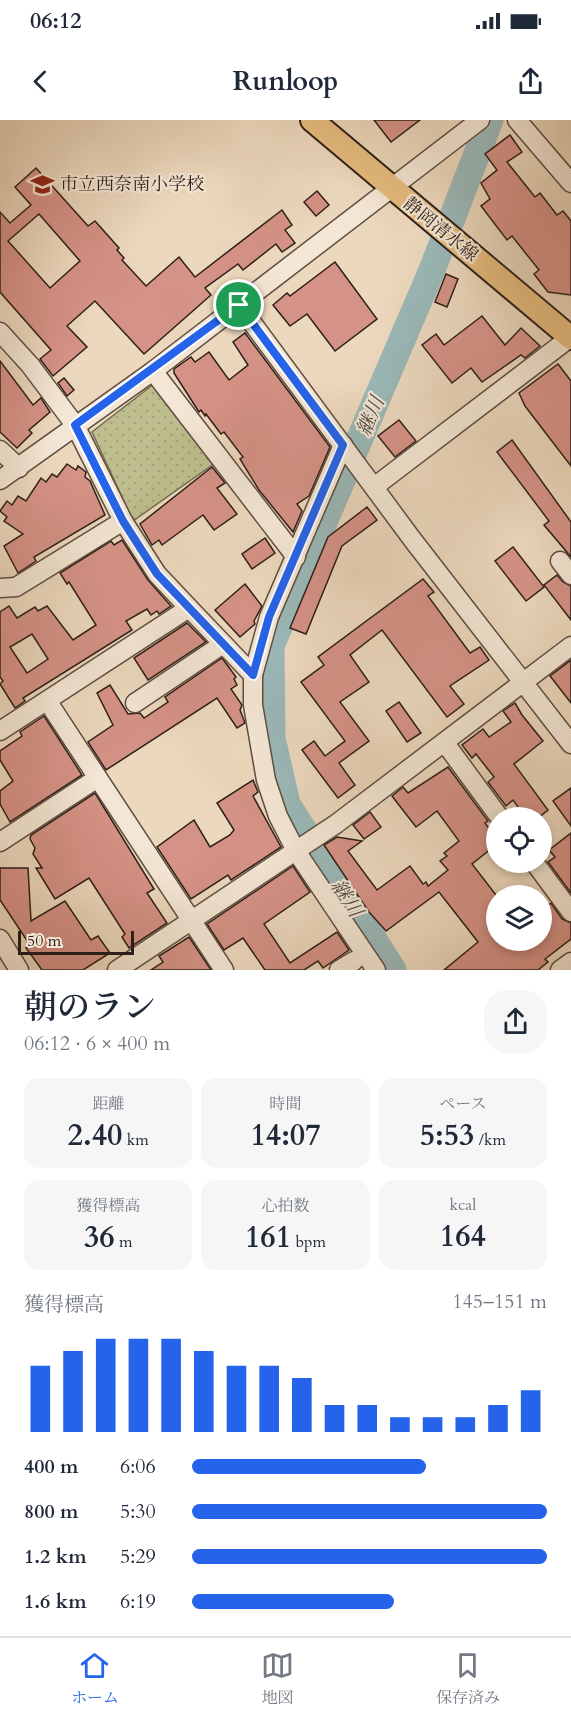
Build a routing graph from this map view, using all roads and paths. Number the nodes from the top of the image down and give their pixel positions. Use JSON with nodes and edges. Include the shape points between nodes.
{"nodes":[{"id":1,"x":312,"y":120,"type":"edge"},
{"id":2,"x":480,"y":120,"type":"edge"},
{"id":3,"x":517,"y":120,"type":"edge"},
{"id":4,"x":571,"y":183,"type":"edge"},
{"id":5,"x":393,"y":189,"type":"junction"},
{"id":6,"x":239,"y":305,"type":"junction"},
{"id":7,"x":0,"y":332,"type":"edge"},
{"id":8,"x":571,"y":337,"type":"edge"},
{"id":9,"x":153,"y":370,"type":"junction"},
{"id":10,"x":75,"y":425,"type":"junction"},
{"id":11,"x":343,"y":445,"type":"junction"},
{"id":12,"x":0,"y":450,"type":"edge"},
{"id":13,"x":20,"y":468,"type":"junction"},
{"id":14,"x":0,"y":480,"type":"edge"},
{"id":15,"x":374,"y":487,"type":"junction"},
{"id":16,"x":123,"y":521,"type":"junction"},
{"id":17,"x":296,"y":557,"type":"junction"},
{"id":18,"x":560,"y":561,"type":"dead end"},
{"id":19,"x":571,"y":575,"type":"edge"},
{"id":20,"x":0,"y":588,"type":"edge"},
{"id":21,"x":189,"y":608,"type":"junction"},
{"id":22,"x":223,"y":644,"type":"junction"},
{"id":23,"x":571,"y":646,"type":"edge"},
{"id":24,"x":253,"y":675,"type":"junction"},
{"id":25,"x":524,"y":683,"type":"junction"},
{"id":26,"x":48,"y":702,"type":"junction"},
{"id":27,"x":135,"y":703,"type":"dead end"},
{"id":28,"x":1,"y":725,"type":"edge"},
{"id":29,"x":445,"y":743,"type":"junction"},
{"id":30,"x":571,"y":744,"type":"edge"},
{"id":31,"x":96,"y":779,"type":"junction"},
{"id":32,"x":492,"y":807,"type":"edge"},
{"id":33,"x":0,"y":842,"type":"edge"},
{"id":34,"x":296,"y":851,"type":"junction"},
{"id":35,"x":542,"y":873,"type":"edge"},
{"id":36,"x":571,"y":912,"type":"edge"},
{"id":37,"x":190,"y":921,"type":"junction"},
{"id":38,"x":0,"y":939,"type":"edge"},
{"id":39,"x":571,"y":962,"type":"edge"},
{"id":40,"x":19,"y":970,"type":"edge"},
{"id":41,"x":117,"y":970,"type":"edge"},
{"id":42,"x":224,"y":970,"type":"edge"},
{"id":43,"x":376,"y":970,"type":"edge"},
{"id":44,"x":560,"y":970,"type":"edge"}],
"edges":[{"from":1,"to":5,"type":"main road","name":"静岡清水線"},
{"from":2,"to":5,"type":"street"},
{"from":3,"to":4,"type":"street"},
{"from":5,"to":6,"type":"street"},
{"from":5,"to":8,"type":"main road","name":"静岡清水線"},
{"from":6,"to":9,"type":"street"},
{"from":6,"to":11,"type":"street"},
{"from":7,"to":10,"type":"street"},
{"from":8,"to":15,"type":"street"},
{"from":9,"to":10,"type":"street"},
{"from":9,"to":17,"type":"street"},
{"from":10,"to":13,"type":"street"},
{"from":10,"to":16,"type":"street"},
{"from":11,"to":15,"type":"street"},
{"from":11,"to":17,"type":"street"},
{"from":12,"to":13,"type":"street"},
{"from":13,"to":14,"type":"street"},
{"from":15,"to":25,"type":"street"},
{"from":16,"to":20,"type":"street","via":[[16,587]]},
{"from":16,"to":21,"type":"street","via":[[157,574]]},
{"from":17,"to":24,"type":"street","via":[[269,617]]},
{"from":18,"to":19,"type":"street"},
{"from":21,"to":22,"type":"street"},
{"from":21,"to":26,"type":"street"},
{"from":22,"to":24,"type":"street"},
{"from":22,"to":27,"type":"street"},
{"from":23,"to":25,"type":"street"},
{"from":24,"to":34,"type":"street","via":[[253,705],[266,780]]},
{"from":25,"to":29,"type":"street"},
{"from":25,"to":30,"type":"street"},
{"from":26,"to":28,"type":"street"},
{"from":26,"to":31,"type":"street"},
{"from":29,"to":32,"type":"street"},
{"from":29,"to":34,"type":"street"},
{"from":31,"to":33,"type":"street"},
{"from":31,"to":37,"type":"street"},
{"from":34,"to":37,"type":"street"},
{"from":34,"to":43,"type":"street"},
{"from":35,"to":36,"type":"street"},
{"from":37,"to":41,"type":"street"},
{"from":37,"to":42,"type":"street"},
{"from":38,"to":40,"type":"street"},
{"from":39,"to":44,"type":"street"}]}
